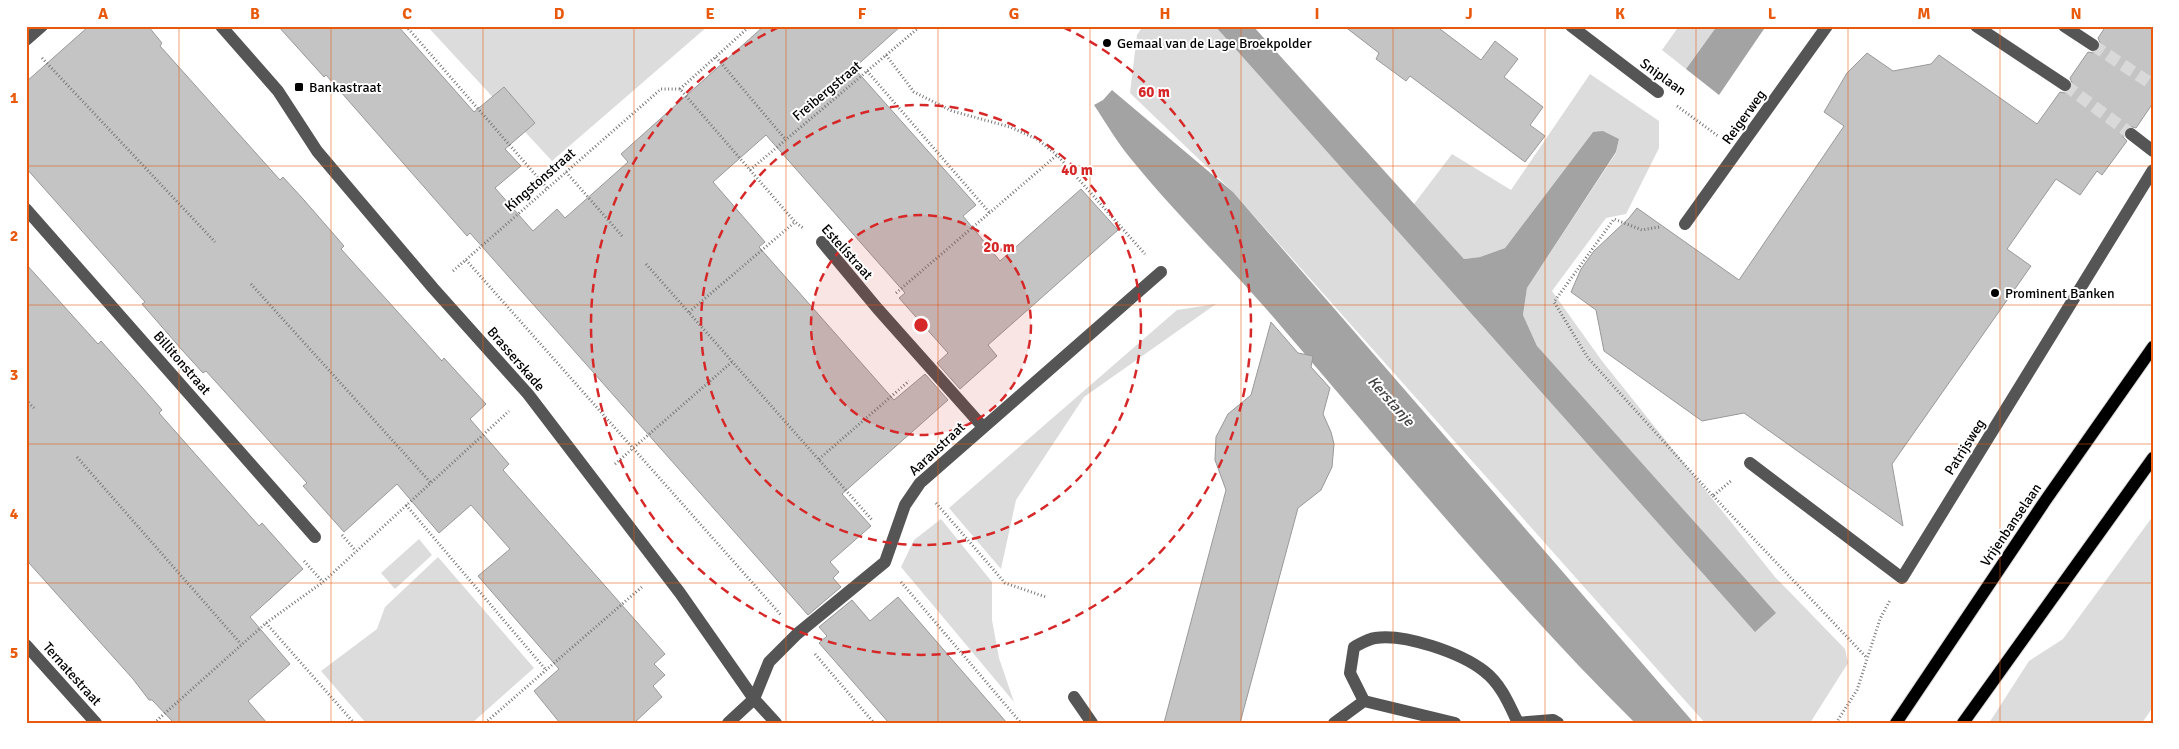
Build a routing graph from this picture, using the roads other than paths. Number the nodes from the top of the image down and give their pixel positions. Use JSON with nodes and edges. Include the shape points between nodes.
{"nodes":[{"id":1,"x":42,"y":26,"type":"edge"},
{"id":2,"x":220,"y":26,"type":"edge"},
{"id":3,"x":1571,"y":26,"type":"edge"},
{"id":4,"x":1827,"y":26,"type":"edge"},
{"id":5,"x":1976,"y":26,"type":"edge"},
{"id":6,"x":2064,"y":26,"type":"edge"},
{"id":7,"x":26,"y":40,"type":"edge"},
{"id":8,"x":2093,"y":45,"type":"tunnel mouth"},
{"id":9,"x":2065,"y":85,"type":"tunnel mouth"},
{"id":10,"x":1658,"y":92,"type":"road end"},
{"id":11,"x":2132,"y":134,"type":"tunnel mouth"},
{"id":12,"x":2153,"y":151,"type":"edge"},
{"id":13,"x":2153,"y":170,"type":"edge"},
{"id":14,"x":26,"y":209,"type":"edge"},
{"id":15,"x":1684,"y":224,"type":"road end"},
{"id":16,"x":822,"y":242,"type":"road end"},
{"id":17,"x":1161,"y":272,"type":"road end"},
{"id":18,"x":2153,"y":347,"type":"edge"},
{"id":19,"x":983,"y":427,"type":"junction"},
{"id":20,"x":2153,"y":458,"type":"edge"},
{"id":21,"x":1750,"y":463,"type":"road end"},
{"id":22,"x":315,"y":537,"type":"dead end"},
{"id":23,"x":26,"y":645,"type":"edge"},
{"id":24,"x":1074,"y":696,"type":"dead end"},
{"id":25,"x":754,"y":699,"type":"junction"},
{"id":26,"x":1364,"y":701,"type":"junction"},
{"id":27,"x":96,"y":723,"type":"edge"},
{"id":28,"x":728,"y":723,"type":"edge"},
{"id":29,"x":776,"y":723,"type":"edge"},
{"id":30,"x":1092,"y":723,"type":"edge"},
{"id":31,"x":1334,"y":723,"type":"edge"},
{"id":32,"x":1456,"y":723,"type":"edge"},
{"id":33,"x":1517,"y":723,"type":"edge"},
{"id":34,"x":1558,"y":723,"type":"edge"},
{"id":35,"x":1896,"y":723,"type":"edge"},
{"id":36,"x":1962,"y":723,"type":"edge"}],
"edges":[{"from":1,"to":7,"type":"street"},
{"from":2,"to":25,"type":"street","name":"Brasserskade","via":[[278,90],[317,151],[528,394],[662,569]]},
{"from":3,"to":10,"type":"street","name":"Sniplaan"},
{"from":4,"to":15,"type":"street","name":"Reigerweg"},
{"from":5,"to":9,"type":"street"},
{"from":6,"to":8,"type":"street"},
{"from":11,"to":12,"type":"street"},
{"from":13,"to":21,"type":"street","name":"Patrijsweg","via":[[1902,578]]},
{"from":14,"to":22,"type":"street","name":"Billitonstraat"},
{"from":16,"to":19,"type":"street","name":"Estelístraat"},
{"from":17,"to":19,"type":"street","name":"Aaraustraat"},
{"from":18,"to":35,"type":"main road","name":"Vrijenbanselaan"},
{"from":19,"to":25,"type":"street","name":"Aaraustraat","via":[[920,483],[904,505],[885,562],[797,634],[769,662]]},
{"from":20,"to":36,"type":"main road"},
{"from":23,"to":27,"type":"street","name":"Ternatestraat"},
{"from":24,"to":30,"type":"street"},
{"from":25,"to":28,"type":"street"},
{"from":25,"to":29,"type":"street","name":"Brasserskade"},
{"from":26,"to":31,"type":"street"},
{"from":26,"to":32,"type":"street"},
{"from":26,"to":33,"type":"street","via":[[1350,672],[1354,647],[1374,638],[1402,637],[1460,657],[1485,672],[1504,694]]},
{"from":33,"to":34,"type":"street","via":[[1553,720]]}]}
